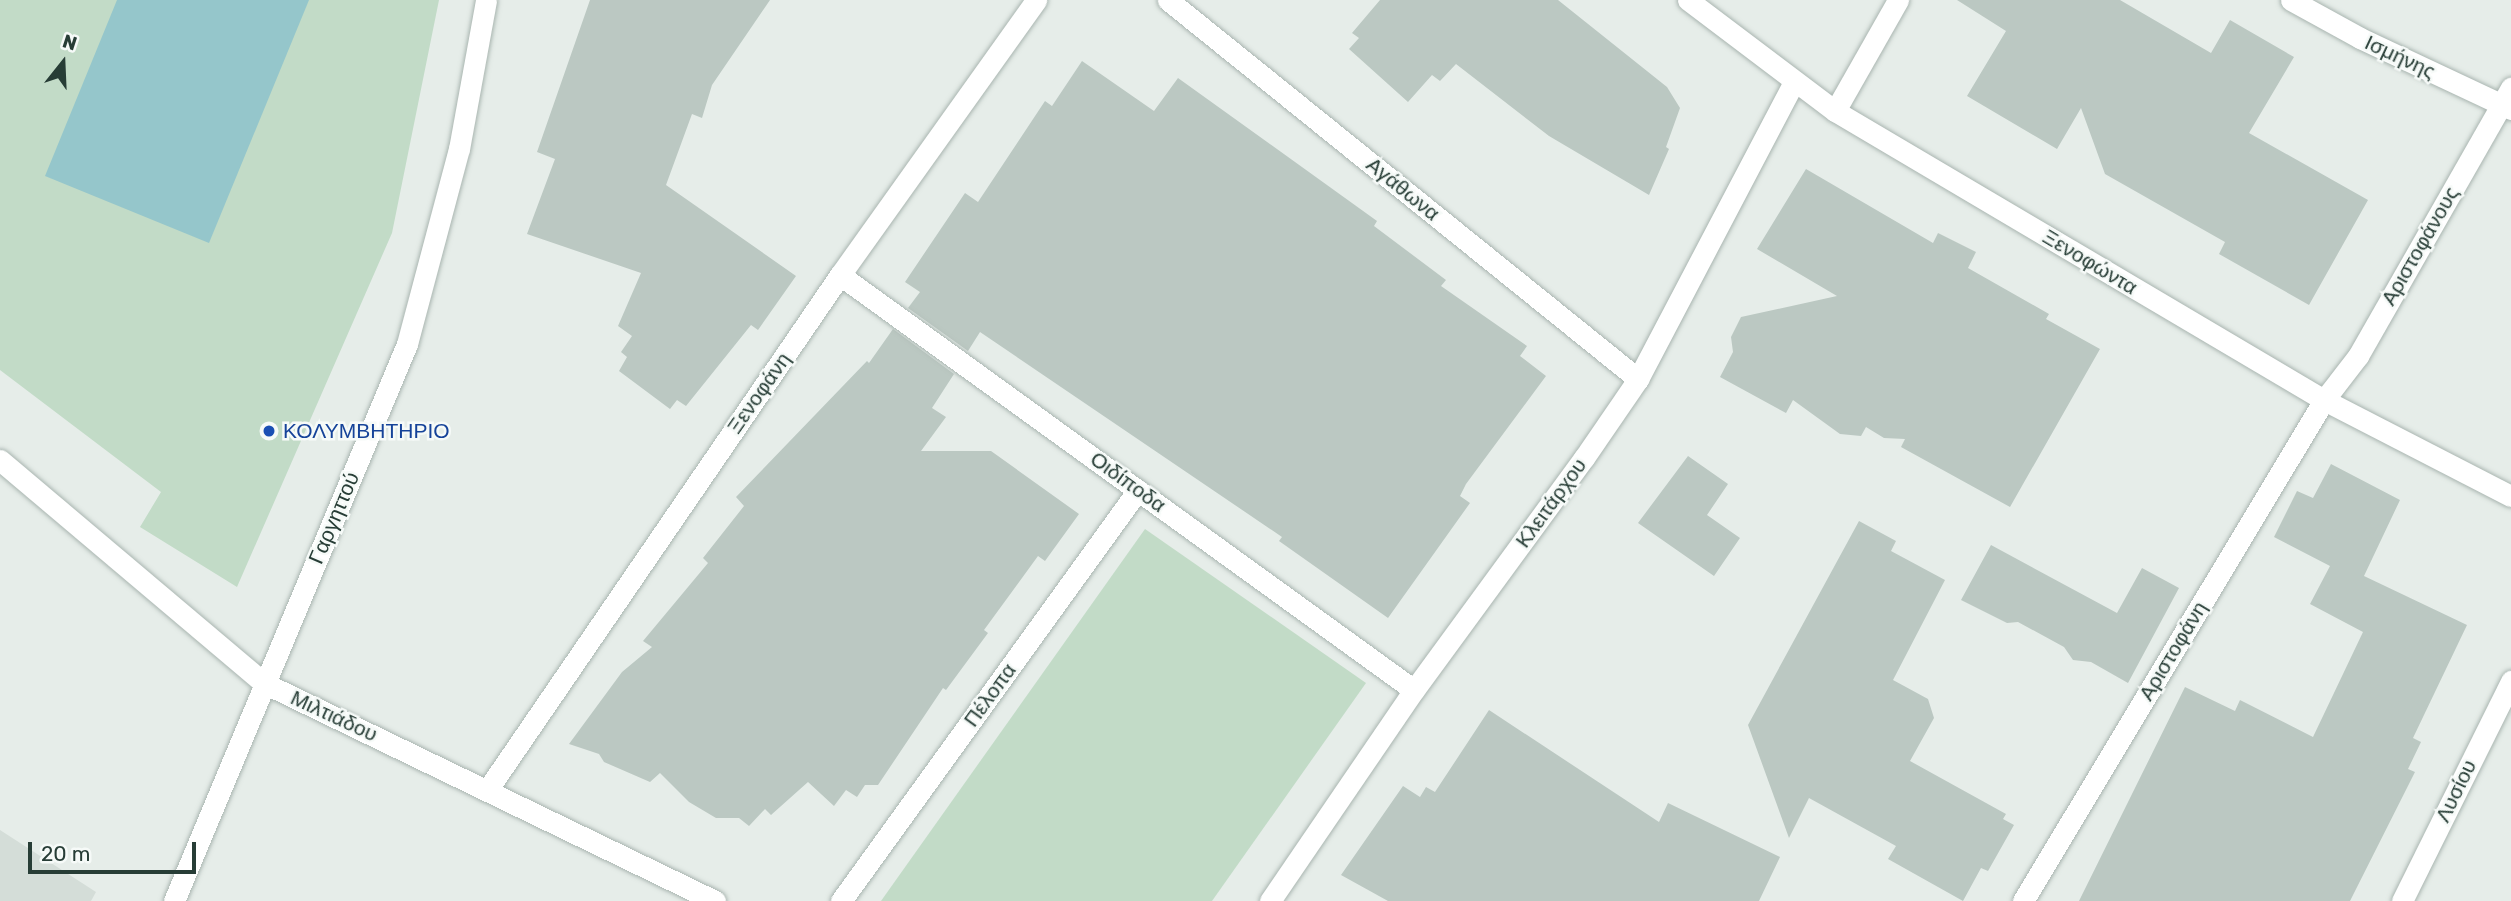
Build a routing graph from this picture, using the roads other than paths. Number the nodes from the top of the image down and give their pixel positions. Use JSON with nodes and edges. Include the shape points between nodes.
{"nodes":[{"id":1,"x":486,"y":0,"type":"edge"},
{"id":2,"x":1036,"y":0,"type":"edge"},
{"id":3,"x":1168,"y":0,"type":"edge"},
{"id":4,"x":1688,"y":0,"type":"edge"},
{"id":5,"x":1898,"y":0,"type":"edge"},
{"id":6,"x":2291,"y":0,"type":"edge"},
{"id":7,"x":1794,"y":82,"type":"junction"},
{"id":8,"x":2508,"y":100,"type":"edge"},
{"id":9,"x":1835,"y":111,"type":"junction"},
{"id":10,"x":840,"y":275,"type":"junction"},
{"id":11,"x":1638,"y":379,"type":"junction"},
{"id":12,"x":2323,"y":400,"type":"junction"},
{"id":13,"x":0,"y":460,"type":"edge"},
{"id":14,"x":1138,"y":490,"type":"junction"},
{"id":15,"x":2511,"y":496,"type":"edge"},
{"id":16,"x":2511,"y":681,"type":"edge"},
{"id":17,"x":264,"y":683,"type":"junction"},
{"id":18,"x":1414,"y":690,"type":"junction"},
{"id":19,"x":488,"y":789,"type":"junction"},
{"id":20,"x":174,"y":901,"type":"edge"},
{"id":21,"x":715,"y":901,"type":"edge"},
{"id":22,"x":841,"y":901,"type":"edge"},
{"id":23,"x":1270,"y":901,"type":"edge"},
{"id":24,"x":2023,"y":901,"type":"edge"},
{"id":25,"x":2402,"y":901,"type":"edge"}],
"edges":[{"from":1,"to":17,"type":"street","name":"Γαργηττού","via":[[459,149],[407,344]]},
{"from":2,"to":10,"type":"street","name":"Ξενοφάνη"},
{"from":3,"to":11,"type":"street","name":"Αγάθωνα"},
{"from":4,"to":7,"type":"street","name":"Ξενοφώντα"},
{"from":5,"to":9,"type":"street"},
{"from":6,"to":8,"type":"street","name":"Ισμήνης","via":[[2360,38]]},
{"from":7,"to":9,"type":"street","name":"Ξενοφώντα"},
{"from":7,"to":11,"type":"street","name":"Κλειτάρχου"},
{"from":8,"to":12,"type":"street","name":"Αριστοφάνους","via":[[2358,356]]},
{"from":9,"to":12,"type":"street","name":"Ξενοφώντα"},
{"from":10,"to":14,"type":"street","name":"Οιδίποδα"},
{"from":10,"to":19,"type":"street","name":"Ξενοφάνη"},
{"from":11,"to":18,"type":"street","name":"Κλειτάρχου"},
{"from":12,"to":15,"type":"street","name":"Ξενοφώντα"},
{"from":12,"to":24,"type":"street","name":"Αριστοφάνη"},
{"from":13,"to":17,"type":"street","name":"Μιλτιάδου"},
{"from":14,"to":18,"type":"street","name":"Οιδίποδα"},
{"from":14,"to":22,"type":"street","name":"Πέλοπα"},
{"from":16,"to":25,"type":"street","name":"Λυσίου"},
{"from":17,"to":19,"type":"street","name":"Μιλτιάδου"},
{"from":17,"to":20,"type":"street","name":"Γαργηττού"},
{"from":18,"to":23,"type":"street","name":"Κλειτάρχου"},
{"from":19,"to":21,"type":"street","name":"Μιλτιάδου"}]}
